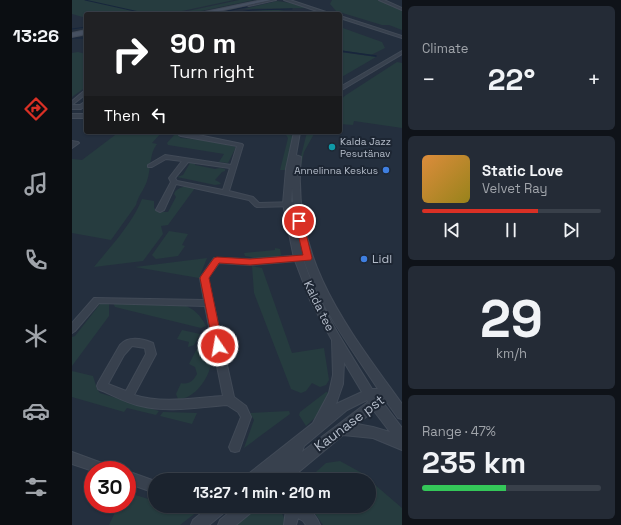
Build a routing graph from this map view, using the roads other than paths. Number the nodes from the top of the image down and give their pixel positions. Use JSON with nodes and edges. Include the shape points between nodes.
{"nodes":[{"id":1,"x":258,"y":0,"type":"edge"},
{"id":2,"x":269,"y":0,"type":"edge"},
{"id":3,"x":274,"y":0,"type":"edge"},
{"id":4,"x":288,"y":0,"type":"edge"},
{"id":5,"x":300,"y":0,"type":"edge"},
{"id":6,"x":382,"y":0,"type":"edge"},
{"id":7,"x":249,"y":5,"type":"junction"},
{"id":8,"x":306,"y":6,"type":"junction"},
{"id":9,"x":402,"y":8,"type":"edge"},
{"id":10,"x":201,"y":12,"type":"edge"},
{"id":11,"x":209,"y":12,"type":"edge"},
{"id":12,"x":324,"y":12,"type":"edge"},
{"id":13,"x":342,"y":18,"type":"edge"},
{"id":14,"x":84,"y":32,"type":"edge"},
{"id":15,"x":72,"y":35,"type":"edge"},
{"id":16,"x":402,"y":36,"type":"edge"},
{"id":17,"x":402,"y":52,"type":"edge"},
{"id":18,"x":355,"y":80,"type":"junction"},
{"id":19,"x":342,"y":88,"type":"edge"},
{"id":20,"x":342,"y":91,"type":"edge"},
{"id":21,"x":84,"y":94,"type":"edge"},
{"id":22,"x":72,"y":105,"type":"edge"},
{"id":23,"x":83,"y":107,"type":"edge"},
{"id":24,"x":72,"y":116,"type":"edge"},
{"id":25,"x":84,"y":116,"type":"edge"},
{"id":26,"x":181,"y":134,"type":"edge"},
{"id":27,"x":295,"y":134,"type":"edge"},
{"id":28,"x":303,"y":134,"type":"edge"},
{"id":29,"x":72,"y":143,"type":"edge"},
{"id":30,"x":72,"y":146,"type":"edge"},
{"id":31,"x":186,"y":160,"type":"junction"},
{"id":32,"x":150,"y":166,"type":"dead end"},
{"id":33,"x":232,"y":167,"type":"junction"},
{"id":34,"x":174,"y":182,"type":"junction"},
{"id":35,"x":224,"y":193,"type":"junction"},
{"id":36,"x":287,"y":204,"type":"junction"},
{"id":37,"x":297,"y":204,"type":"junction"},
{"id":38,"x":160,"y":210,"type":"dead end"},
{"id":39,"x":303,"y":258,"type":"junction"},
{"id":40,"x":209,"y":303,"type":"junction"},
{"id":41,"x":72,"y":329,"type":"edge"},
{"id":42,"x":335,"y":337,"type":"junction"},
{"id":43,"x":389,"y":395,"type":"junction"},
{"id":44,"x":128,"y":397,"type":"junction"},
{"id":45,"x":372,"y":398,"type":"junction"},
{"id":46,"x":229,"y":400,"type":"junction"},
{"id":47,"x":402,"y":414,"type":"edge"},
{"id":48,"x":315,"y":428,"type":"junction"},
{"id":49,"x":341,"y":430,"type":"junction"},
{"id":50,"x":402,"y":438,"type":"edge"},
{"id":51,"x":300,"y":441,"type":"junction"},
{"id":52,"x":402,"y":444,"type":"edge"},
{"id":53,"x":235,"y":447,"type":"dead end"},
{"id":54,"x":72,"y":458,"type":"edge"},
{"id":55,"x":84,"y":462,"type":"edge"},
{"id":56,"x":261,"y":473,"type":"edge"},
{"id":57,"x":276,"y":473,"type":"edge"},
{"id":58,"x":287,"y":473,"type":"edge"},
{"id":59,"x":136,"y":480,"type":"edge"},
{"id":60,"x":148,"y":484,"type":"edge"},
{"id":61,"x":211,"y":513,"type":"edge"},
{"id":62,"x":220,"y":513,"type":"edge"},
{"id":63,"x":239,"y":513,"type":"edge"},
{"id":64,"x":291,"y":513,"type":"edge"},
{"id":65,"x":302,"y":513,"type":"edge"},
{"id":66,"x":226,"y":524,"type":"edge"},
{"id":67,"x":198,"y":525,"type":"edge"},
{"id":68,"x":290,"y":525,"type":"edge"},
{"id":69,"x":314,"y":525,"type":"edge"}],
"edges":[{"from":1,"to":10,"type":"main road"},
{"from":2,"to":7,"type":"main road"},
{"from":3,"to":7,"type":"street"},
{"from":4,"to":8,"type":"street"},
{"from":5,"to":8,"type":"street"},
{"from":6,"to":9,"type":"street"},
{"from":7,"to":11,"type":"main road"},
{"from":8,"to":12,"type":"street"},
{"from":13,"to":16,"type":"street"},
{"from":14,"to":15,"type":"main road"},
{"from":17,"to":18,"type":"street"},
{"from":18,"to":19,"type":"street"},
{"from":18,"to":20,"type":"street"},
{"from":21,"to":22,"type":"street"},
{"from":22,"to":23,"type":"street"},
{"from":24,"to":25,"type":"street"},
{"from":26,"to":33,"type":"street","via":[[240,145]]},
{"from":27,"to":36,"type":"street","name":"Kalda tee"},
{"from":28,"to":37,"type":"street","name":"Kalda tee","via":[[296,167]]},
{"from":29,"to":30,"type":"street","via":[[76,143]]},
{"from":31,"to":32,"type":"street","via":[[165,157]]},
{"from":31,"to":33,"type":"street"},
{"from":31,"to":34,"type":"street","via":[[172,178]]},
{"from":33,"to":35,"type":"street"},
{"from":34,"to":35,"type":"street"},
{"from":34,"to":38,"type":"street"},
{"from":35,"to":36,"type":"street","via":[[251,198],[257,205]]},
{"from":36,"to":37,"type":"street"},
{"from":36,"to":39,"type":"street","name":"Kalda tee"},
{"from":37,"to":39,"type":"street","name":"Kalda tee"},
{"from":39,"to":40,"type":"street","via":[[250,262],[217,260],[204,278]]},
{"from":39,"to":42,"type":"street","name":"Kalda tee","via":[[315,300]]},
{"from":39,"to":43,"type":"street","name":"Kalda tee","via":[[326,300]]},
{"from":40,"to":41,"type":"street","via":[[97,300]]},
{"from":40,"to":46,"type":"street"},
{"from":42,"to":45,"type":"street","name":"Kalda tee"},
{"from":42,"to":48,"type":"street","via":[[340,376],[334,398]]},
{"from":43,"to":45,"type":"street","name":"Kaunase pst"},
{"from":43,"to":47,"type":"street","name":"Kalda tee"},
{"from":44,"to":44,"type":"street","via":[[102,386],[125,346],[143,343],[150,346],[151,354]]},
{"from":44,"to":46,"type":"street","via":[[143,402],[180,404]]},
{"from":45,"to":48,"type":"street","name":"Kaunase pst","via":[[344,406]]},
{"from":45,"to":49,"type":"street","name":"Kaunase pst"},
{"from":45,"to":50,"type":"street","name":"Kalda tee"},
{"from":46,"to":53,"type":"street","via":[[242,409],[246,417]]},
{"from":48,"to":51,"type":"street","name":"Kaunase pst"},
{"from":49,"to":52,"type":"street","via":[[376,432]]},
{"from":49,"to":58,"type":"street","name":"Kaunase pst","via":[[313,449]]},
{"from":51,"to":56,"type":"street","name":"Kaunase pst"},
{"from":51,"to":57,"type":"street","via":[[292,458]]},
{"from":54,"to":55,"type":"street"},
{"from":59,"to":60,"type":"street"},
{"from":61,"to":67,"type":"street"},
{"from":62,"to":66,"type":"street"},
{"from":63,"to":66,"type":"street"},
{"from":64,"to":68,"type":"street"},
{"from":65,"to":69,"type":"street","via":[[308,516]]}]}
